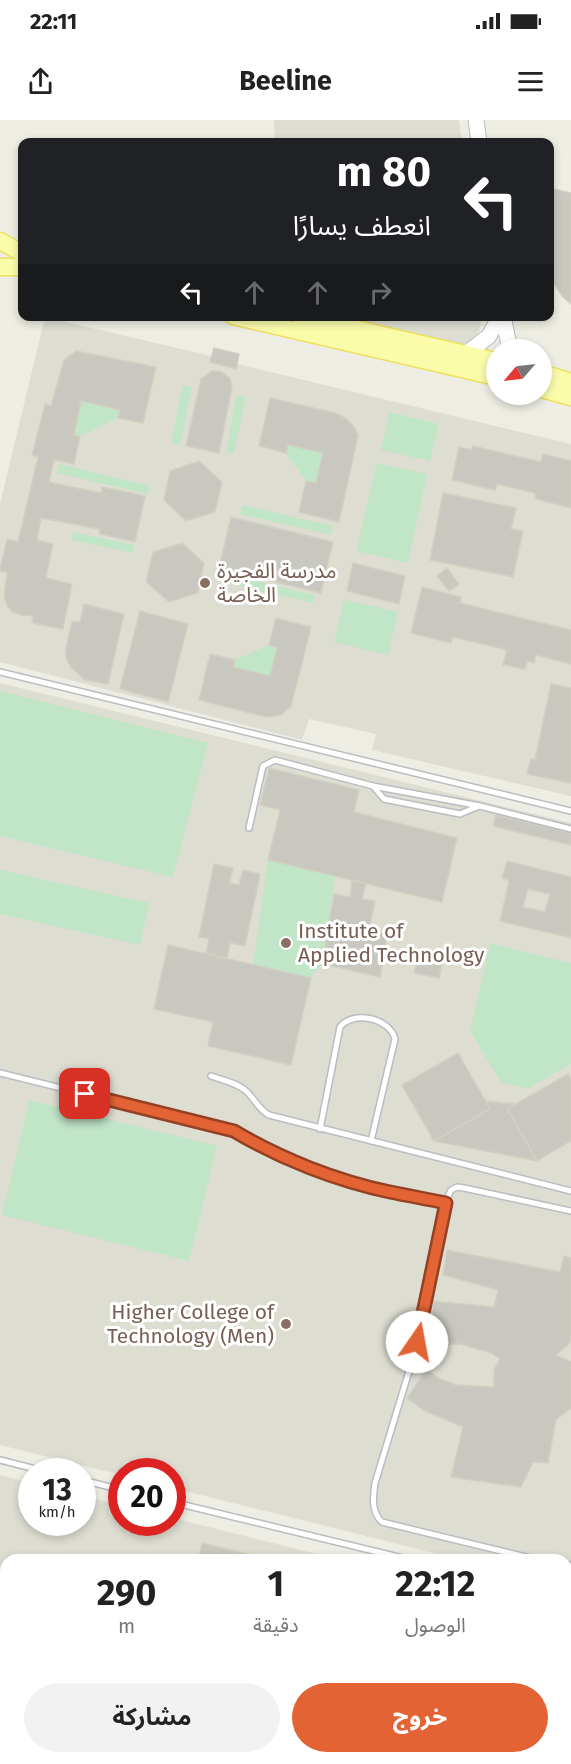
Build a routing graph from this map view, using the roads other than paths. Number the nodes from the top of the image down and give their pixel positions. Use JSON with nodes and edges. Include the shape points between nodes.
{"nodes":[{"id":1,"x":476,"y":120,"type":"edge"},
{"id":2,"x":478,"y":138,"type":"edge"},
{"id":3,"x":0,"y":241,"type":"edge"},
{"id":4,"x":18,"y":251,"type":"edge"},
{"id":5,"x":0,"y":267,"type":"edge"},
{"id":6,"x":18,"y":267,"type":"edge"},
{"id":7,"x":255,"y":321,"type":"edge"},
{"id":8,"x":322,"y":321,"type":"edge"},
{"id":9,"x":499,"y":321,"type":"edge"},
{"id":10,"x":503,"y":321,"type":"edge"},
{"id":11,"x":507,"y":339,"type":"edge"},
{"id":12,"x":466,"y":354,"type":"junction"},
{"id":13,"x":486,"y":359,"type":"edge"},
{"id":14,"x":486,"y":375,"type":"edge"},
{"id":15,"x":552,"y":376,"type":"edge"},
{"id":16,"x":571,"y":381,"type":"edge"},
{"id":17,"x":552,"y":392,"type":"edge"},
{"id":18,"x":571,"y":397,"type":"edge"},
{"id":19,"x":0,"y":672,"type":"edge"},
{"id":20,"x":373,"y":786,"type":"junction"},
{"id":21,"x":480,"y":806,"type":"junction"},
{"id":22,"x":571,"y":811,"type":"edge"},
{"id":23,"x":249,"y":828,"type":"dead end"},
{"id":24,"x":571,"y":829,"type":"edge"},
{"id":25,"x":0,"y":1073,"type":"edge"},
{"id":26,"x":211,"y":1076,"type":"dead end"},
{"id":27,"x":320,"y":1129,"type":"junction"},
{"id":28,"x":371,"y":1141,"type":"junction"},
{"id":29,"x":571,"y":1191,"type":"edge"},
{"id":30,"x":446,"y":1203,"type":"junction"},
{"id":31,"x":571,"y":1211,"type":"edge"},
{"id":32,"x":417,"y":1342,"type":"junction"},
{"id":33,"x":410,"y":1368,"type":"junction"},
{"id":34,"x":0,"y":1460,"type":"edge"},
{"id":35,"x":18,"y":1465,"type":"edge"},
{"id":36,"x":186,"y":1505,"type":"edge"},
{"id":37,"x":386,"y":1554,"type":"edge"},
{"id":38,"x":513,"y":1554,"type":"edge"}],
"edges":[{"from":1,"to":2,"type":"street"},
{"from":3,"to":4,"type":"main road"},
{"from":5,"to":6,"type":"main road"},
{"from":7,"to":14,"type":"main road"},
{"from":8,"to":12,"type":"main road"},
{"from":9,"to":12,"type":"street","via":[[489,336]]},
{"from":10,"to":11,"type":"street"},
{"from":12,"to":13,"type":"main road"},
{"from":15,"to":16,"type":"main road"},
{"from":17,"to":18,"type":"main road"},
{"from":19,"to":22,"type":"lane"},
{"from":20,"to":21,"type":"lane"},
{"from":20,"to":21,"type":"lane","via":[[384,799],[460,814]]},
{"from":20,"to":23,"type":"lane","via":[[270,761],[263,766]]},
{"from":21,"to":24,"type":"lane"},
{"from":25,"to":30,"type":"lane","via":[[234,1131],[317,1170],[390,1192]]},
{"from":26,"to":27,"type":"lane","via":[[239,1086],[269,1115]]},
{"from":27,"to":28,"type":"lane"},
{"from":27,"to":28,"type":"lane","via":[[340,1028],[352,1018],[381,1022],[391,1028],[395,1039]]},
{"from":28,"to":29,"type":"lane"},
{"from":30,"to":31,"type":"lane","via":[[451,1190],[457,1187]]},
{"from":30,"to":32,"type":"lane"},
{"from":32,"to":33,"type":"lane","via":[[404,1346],[400,1354]]},
{"from":32,"to":33,"type":"lane","via":[[425,1347],[426,1361],[419,1368]]},
{"from":33,"to":38,"type":"lane","via":[[375,1483],[376,1517],[382,1522]]},
{"from":34,"to":35,"type":"lane"},
{"from":36,"to":37,"type":"lane"}]}
